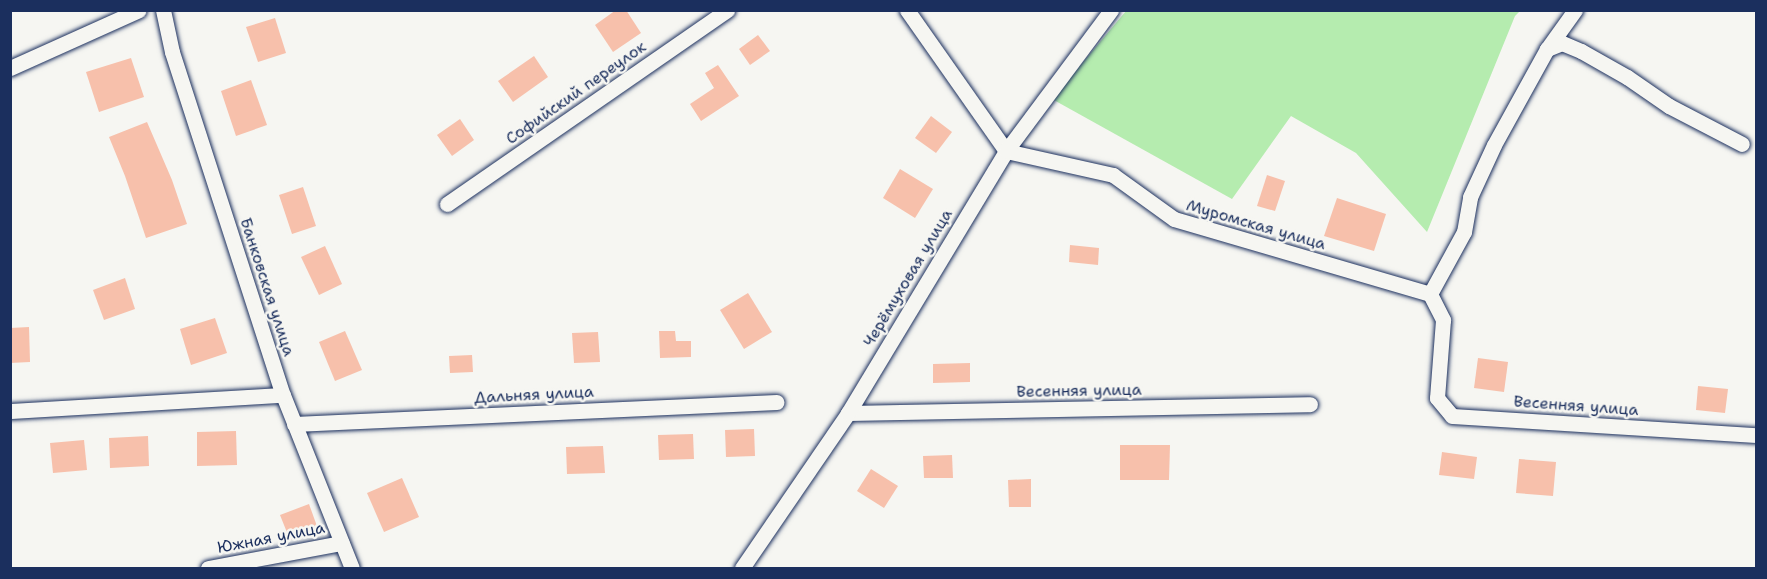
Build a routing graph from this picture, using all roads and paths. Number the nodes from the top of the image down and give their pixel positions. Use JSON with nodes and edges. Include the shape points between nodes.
{"nodes":[{"id":1,"x":139,"y":10,"type":"edge"},
{"id":2,"x":163,"y":10,"type":"edge"},
{"id":3,"x":727,"y":10,"type":"edge"},
{"id":4,"x":1111,"y":10,"type":"edge"},
{"id":5,"x":1575,"y":10,"type":"edge"},
{"id":6,"x":912,"y":13,"type":"edge"},
{"id":7,"x":1547,"y":49,"type":"junction"},
{"id":8,"x":10,"y":68,"type":"edge"},
{"id":9,"x":1742,"y":144,"type":"dead end"},
{"id":10,"x":1006,"y":151,"type":"junction"},
{"id":11,"x":447,"y":204,"type":"dead end"},
{"id":12,"x":1430,"y":294,"type":"junction"},
{"id":13,"x":283,"y":395,"type":"junction"},
{"id":14,"x":776,"y":402,"type":"dead end"},
{"id":15,"x":1310,"y":404,"type":"dead end"},
{"id":16,"x":10,"y":411,"type":"edge"},
{"id":17,"x":848,"y":413,"type":"junction"},
{"id":18,"x":294,"y":423,"type":"junction"},
{"id":19,"x":1756,"y":435,"type":"edge"},
{"id":20,"x":342,"y":543,"type":"junction"},
{"id":21,"x":208,"y":568,"type":"edge"},
{"id":22,"x":352,"y":568,"type":"edge"},
{"id":23,"x":742,"y":568,"type":"edge"}],
"edges":[{"from":1,"to":8,"type":"street"},
{"from":2,"to":13,"type":"street","name":"Банковская улица","via":[[172,52]]},
{"from":3,"to":11,"type":"street","name":"Софийский переулок"},
{"from":4,"to":10,"type":"street","name":"Черёмуховая улица"},
{"from":5,"to":7,"type":"street"},
{"from":6,"to":10,"type":"street"},
{"from":7,"to":9,"type":"street","via":[[1562,43],[1581,51],[1669,106]]},
{"from":7,"to":12,"type":"street","via":[[1494,145],[1470,197],[1464,232]]},
{"from":10,"to":12,"type":"street","name":"Муромская улица","via":[[1113,175],[1173,219]]},
{"from":10,"to":17,"type":"street","name":"Черёмуховая улица"},
{"from":12,"to":19,"type":"street","name":"Весенняя улица","via":[[1443,320],[1437,398],[1452,416]]},
{"from":13,"to":16,"type":"street"},
{"from":13,"to":18,"type":"street","name":"Банковская улица"},
{"from":14,"to":18,"type":"street","name":"Дальняя улица"},
{"from":15,"to":17,"type":"street","name":"Весенняя улица"},
{"from":17,"to":23,"type":"street","name":"Черёмуховая улица"},
{"from":18,"to":20,"type":"street","name":"Банковская улица"},
{"from":20,"to":21,"type":"street","name":"Южная улица"},
{"from":20,"to":22,"type":"street","name":"Банковская улица"}]}
